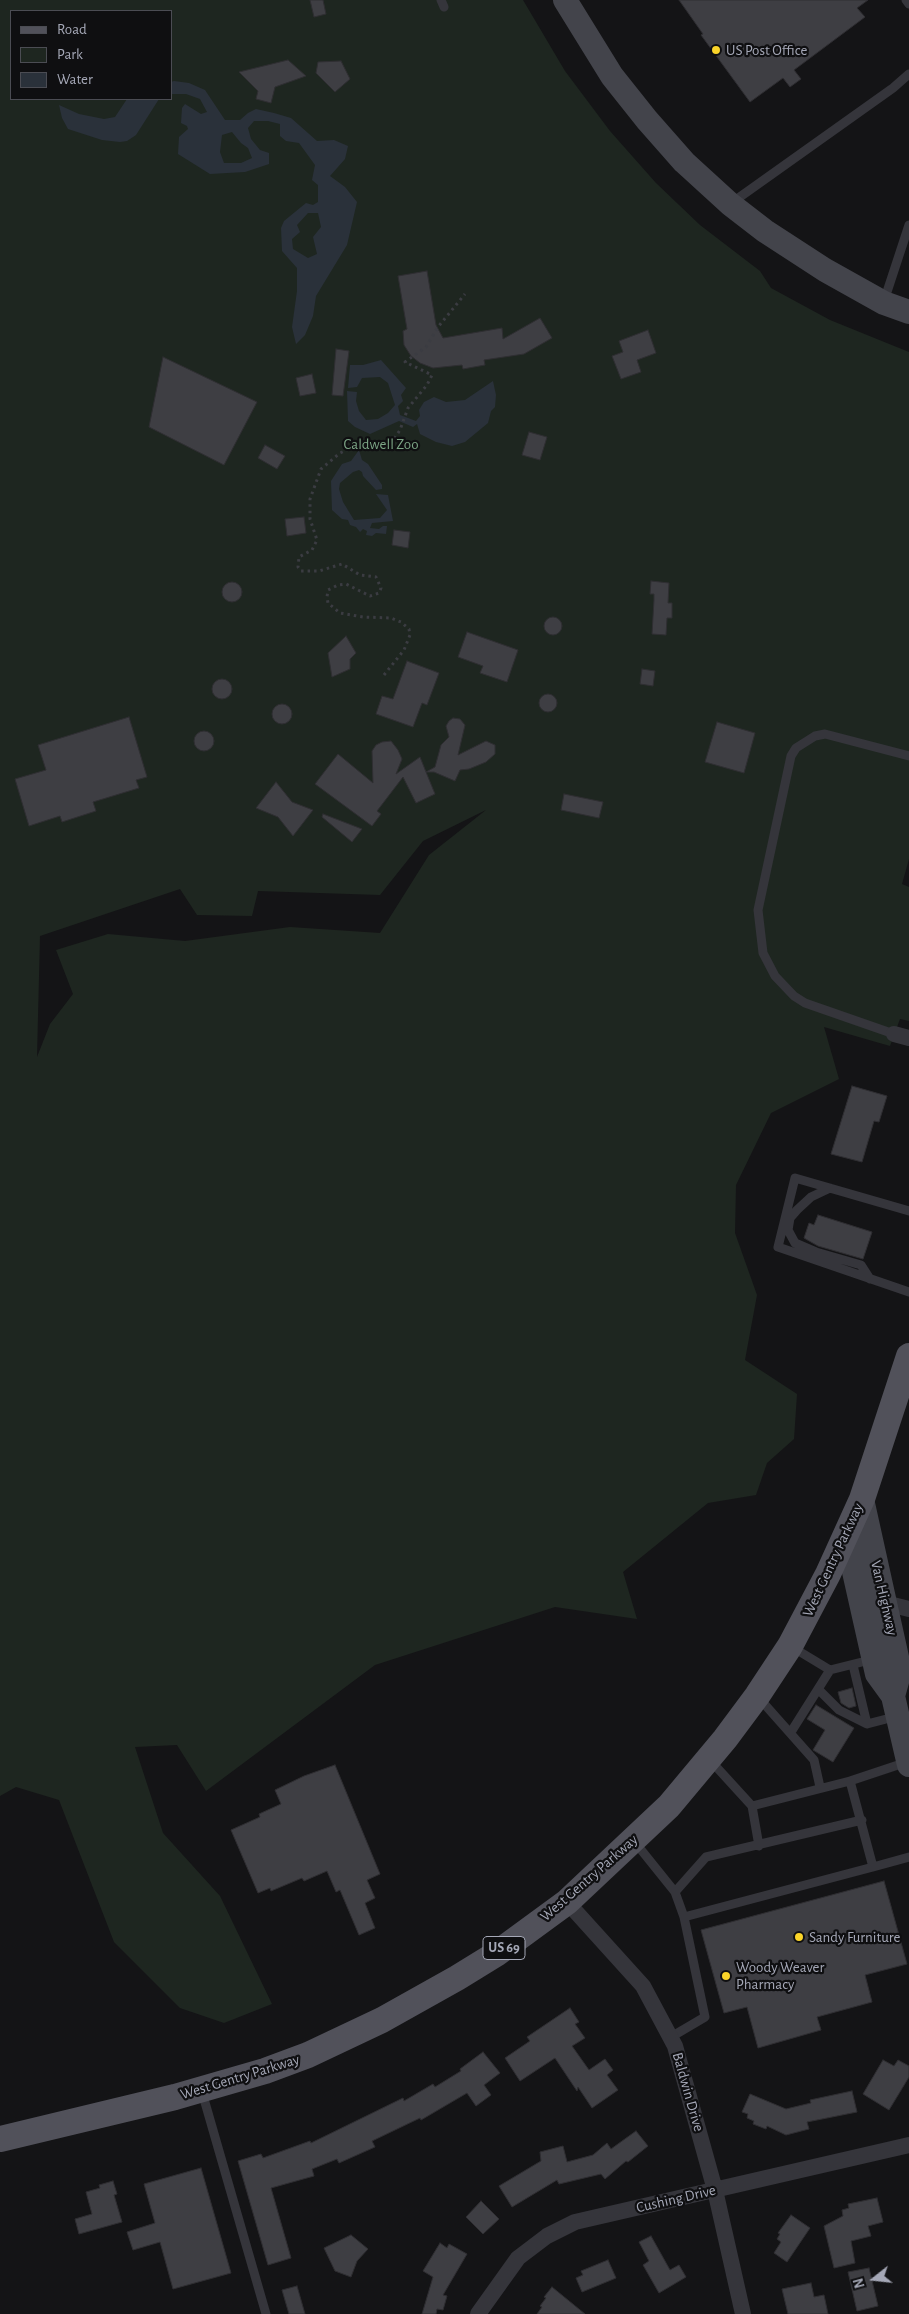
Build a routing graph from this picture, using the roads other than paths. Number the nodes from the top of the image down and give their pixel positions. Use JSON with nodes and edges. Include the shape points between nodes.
{"nodes":[{"id":1,"x":565,"y":0,"type":"edge"},
{"id":2,"x":906,"y":0,"type":"edge"},
{"id":3,"x":909,"y":4,"type":"edge"},
{"id":4,"x":909,"y":74,"type":"edge"},
{"id":5,"x":730,"y":204,"type":"junction"},
{"id":6,"x":909,"y":225,"type":"edge"},
{"id":7,"x":905,"y":254,"type":"edge"},
{"id":8,"x":884,"y":303,"type":"junction"},
{"id":9,"x":909,"y":312,"type":"edge"},
{"id":10,"x":909,"y":756,"type":"edge"},
{"id":11,"x":902,"y":1036,"type":"edge"},
{"id":12,"x":830,"y":1188,"type":"junction"},
{"id":13,"x":909,"y":1211,"type":"edge"},
{"id":14,"x":870,"y":1279,"type":"junction"},
{"id":15,"x":909,"y":1292,"type":"edge"},
{"id":16,"x":909,"y":1356,"type":"edge"},
{"id":17,"x":862,"y":1500,"type":"junction"},
{"id":18,"x":846,"y":1536,"type":"junction"},
{"id":19,"x":885,"y":1603,"type":"junction"},
{"id":20,"x":909,"y":1609,"type":"edge"},
{"id":21,"x":790,"y":1646,"type":"junction"},
{"id":22,"x":864,"y":1662,"type":"junction"},
{"id":23,"x":830,"y":1670,"type":"junction"},
{"id":24,"x":818,"y":1689,"type":"junction"},
{"id":25,"x":757,"y":1696,"type":"junction"},
{"id":26,"x":896,"y":1706,"type":"junction"},
{"id":27,"x":867,"y":1724,"type":"junction"},
{"id":28,"x":791,"y":1732,"type":"junction"},
{"id":29,"x":709,"y":1759,"type":"junction"},
{"id":30,"x":909,"y":1763,"type":"edge"},
{"id":31,"x":850,"y":1781,"type":"junction"},
{"id":32,"x":820,"y":1788,"type":"junction"},
{"id":33,"x":752,"y":1806,"type":"junction"},
{"id":34,"x":862,"y":1820,"type":"junction"},
{"id":35,"x":633,"y":1841,"type":"junction"},
{"id":36,"x":759,"y":1846,"type":"junction"},
{"id":37,"x":909,"y":1857,"type":"edge"},
{"id":38,"x":873,"y":1867,"type":"junction"},
{"id":39,"x":675,"y":1892,"type":"junction"},
{"id":40,"x":567,"y":1902,"type":"junction"},
{"id":41,"x":684,"y":1917,"type":"junction"},
{"id":42,"x":671,"y":2037,"type":"junction"},
{"id":43,"x":201,"y":2090,"type":"junction"},
{"id":44,"x":0,"y":2139,"type":"edge"},
{"id":45,"x":909,"y":2145,"type":"edge"},
{"id":46,"x":716,"y":2190,"type":"junction"},
{"id":47,"x":266,"y":2314,"type":"edge"},
{"id":48,"x":478,"y":2314,"type":"edge"},
{"id":49,"x":743,"y":2314,"type":"edge"}],
"edges":[{"from":1,"to":5,"type":"main road","via":[[612,76],[647,120],[684,162]]},
{"from":2,"to":3,"type":"lane"},
{"from":4,"to":5,"type":"lane"},
{"from":5,"to":8,"type":"main road","via":[[825,270]]},
{"from":6,"to":7,"type":"lane"},
{"from":7,"to":8,"type":"lane"},
{"from":8,"to":9,"type":"main road"},
{"from":10,"to":11,"type":"lane","via":[[825,734],[815,736],[796,748],[791,756],[758,910],[763,953],[775,976],[794,996],[805,1003]]},
{"from":12,"to":13,"type":"lane"},
{"from":12,"to":14,"type":"lane","via":[[811,1197],[797,1210],[790,1218],[788,1230],[802,1246],[861,1264]]},
{"from":12,"to":14,"type":"lane","via":[[795,1178],[778,1247]]},
{"from":14,"to":15,"type":"lane"},
{"from":16,"to":17,"type":"main road","name":"West Gentry Parkway","number":"US 69"},
{"from":17,"to":18,"type":"main road","name":"West Gentry Parkway","number":"US 69"},
{"from":17,"to":19,"type":"main road","name":"Van Highway"},
{"from":18,"to":21,"type":"main road","name":"West Gentry Parkway","number":"US 69"},
{"from":18,"to":22,"type":"main road","name":"Van Highway"},
{"from":19,"to":20,"type":"street"},
{"from":19,"to":26,"type":"main road","name":"Van Highway","via":[[900,1671]]},
{"from":21,"to":23,"type":"lane"},
{"from":21,"to":25,"type":"main road","name":"West Gentry Parkway","number":"US 69"},
{"from":22,"to":23,"type":"lane"},
{"from":22,"to":26,"type":"main road","name":"Van Highway","via":[[877,1674]]},
{"from":22,"to":27,"type":"lane"},
{"from":23,"to":24,"type":"lane"},
{"from":24,"to":27,"type":"lane","via":[[839,1710]]},
{"from":24,"to":28,"type":"lane"},
{"from":25,"to":28,"type":"lane"},
{"from":25,"to":29,"type":"main road","name":"West Gentry Parkway","number":"US 69"},
{"from":26,"to":27,"type":"lane"},
{"from":26,"to":30,"type":"main road","name":"Van Highway"},
{"from":28,"to":32,"type":"lane","via":[[814,1760]]},
{"from":29,"to":33,"type":"lane"},
{"from":29,"to":35,"type":"main road","name":"West Gentry Parkway","number":"US 69","via":[[669,1806]]},
{"from":30,"to":31,"type":"lane"},
{"from":31,"to":32,"type":"lane"},
{"from":31,"to":34,"type":"lane"},
{"from":32,"to":33,"type":"lane"},
{"from":33,"to":36,"type":"lane"},
{"from":34,"to":36,"type":"lane"},
{"from":34,"to":38,"type":"lane"},
{"from":35,"to":39,"type":"lane"},
{"from":35,"to":40,"type":"main road","name":"West Gentry Parkway","number":"US 69"},
{"from":36,"to":39,"type":"lane","via":[[706,1857]]},
{"from":37,"to":38,"type":"lane"},
{"from":38,"to":41,"type":"lane"},
{"from":39,"to":41,"type":"lane"},
{"from":40,"to":42,"type":"street","name":"Baldwin Drive","via":[[643,1986]]},
{"from":40,"to":43,"type":"main road","name":"West Gentry Parkway","number":"US 69","via":[[496,1954],[382,2020],[308,2055]]},
{"from":41,"to":42,"type":"lane","via":[[705,2018]]},
{"from":42,"to":46,"type":"street","name":"Baldwin Drive"},
{"from":43,"to":44,"type":"main road","name":"West Gentry Parkway","number":"US 69"},
{"from":43,"to":47,"type":"lane"},
{"from":45,"to":46,"type":"street","name":"Cushing Drive"},
{"from":46,"to":48,"type":"street","name":"Cushing Drive","via":[[575,2222],[547,2236],[518,2258]]},
{"from":46,"to":49,"type":"street","name":"Baldwin Drive"}]}
